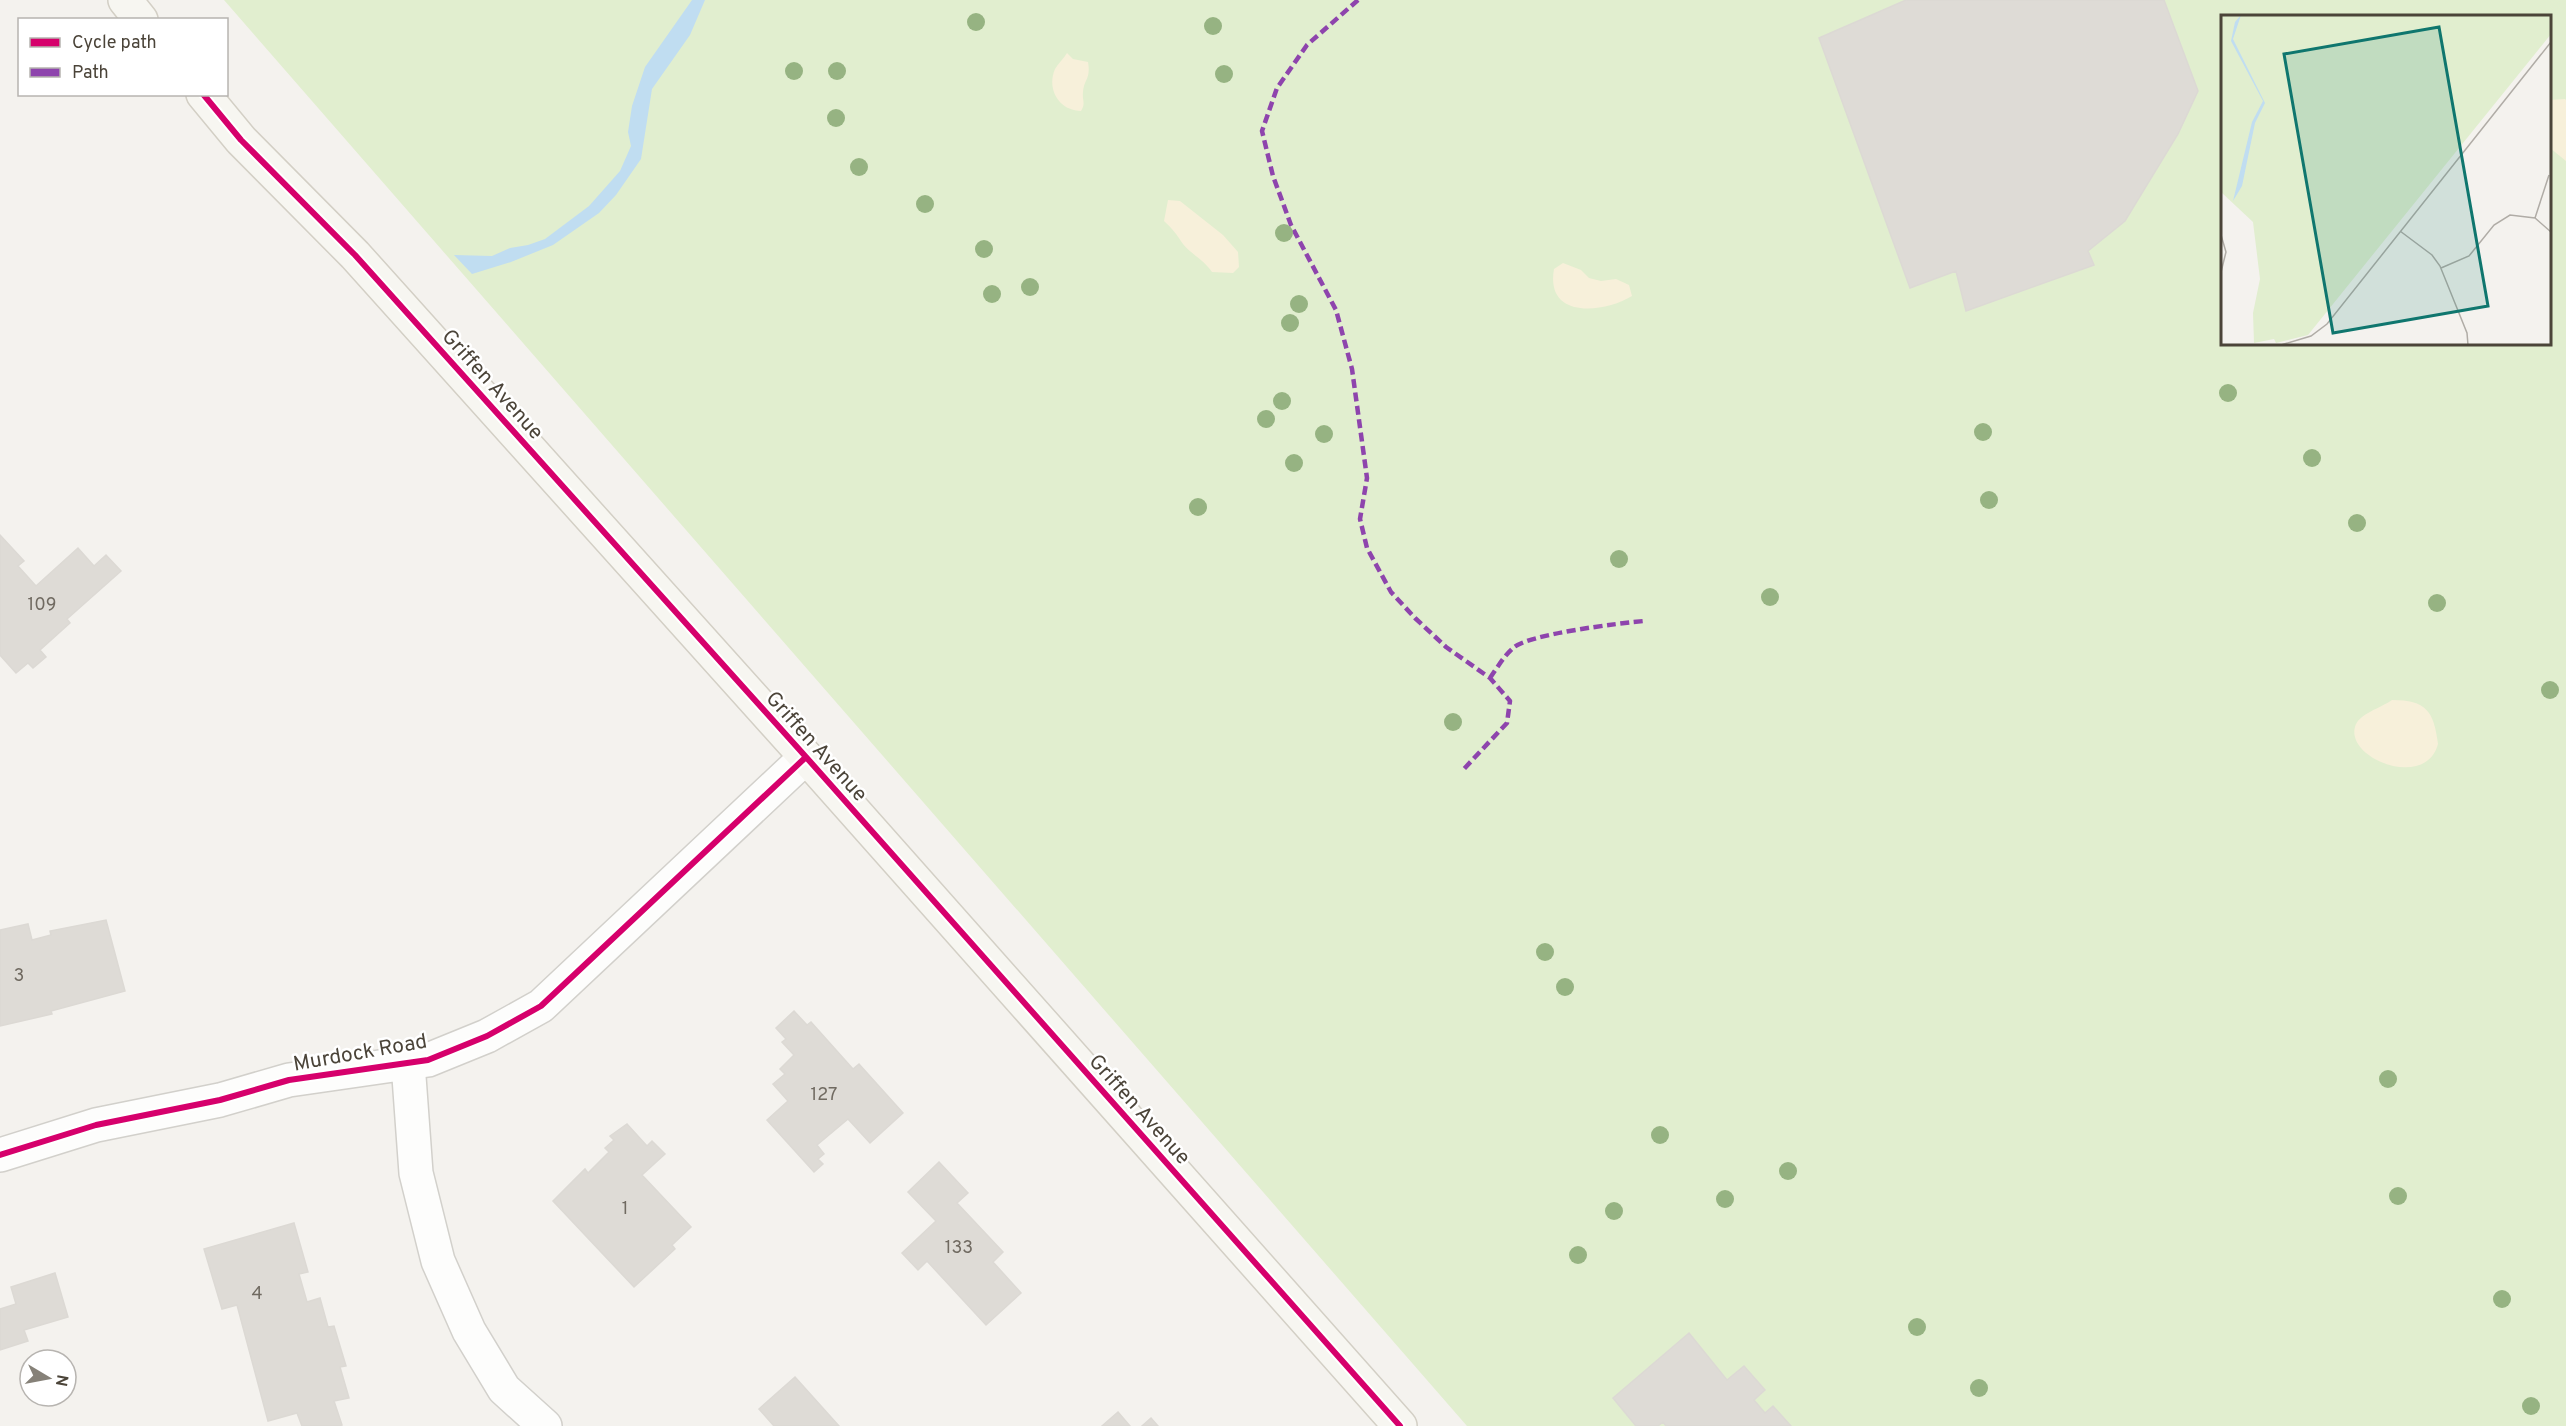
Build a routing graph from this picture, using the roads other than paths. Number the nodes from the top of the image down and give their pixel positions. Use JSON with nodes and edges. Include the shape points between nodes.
{"nodes":[{"id":1,"x":125,"y":0,"type":"edge"},
{"id":2,"x":139,"y":18,"type":"edge"},
{"id":3,"x":205,"y":96,"type":"edge"},
{"id":4,"x":806,"y":757,"type":"junction"},
{"id":5,"x":408,"y":1063,"type":"junction"},
{"id":6,"x":0,"y":1155,"type":"edge"},
{"id":7,"x":545,"y":1426,"type":"edge"},
{"id":8,"x":1400,"y":1426,"type":"edge"}],
"edges":[{"from":1,"to":2,"type":"street"},
{"from":3,"to":4,"type":"street","name":"Griffen Avenue","via":[[241,140],[363,263]]},
{"from":4,"to":5,"type":"street","name":"Murdock Road","via":[[541,1006],[487,1036],[428,1060]]},
{"from":4,"to":8,"type":"street","name":"Griffen Avenue"},
{"from":5,"to":6,"type":"street","name":"Murdock Road","via":[[289,1080],[220,1100],[96,1125]]},
{"from":5,"to":7,"type":"street","via":[[416,1173],[438,1261],[469,1331],[504,1389]]}]}
